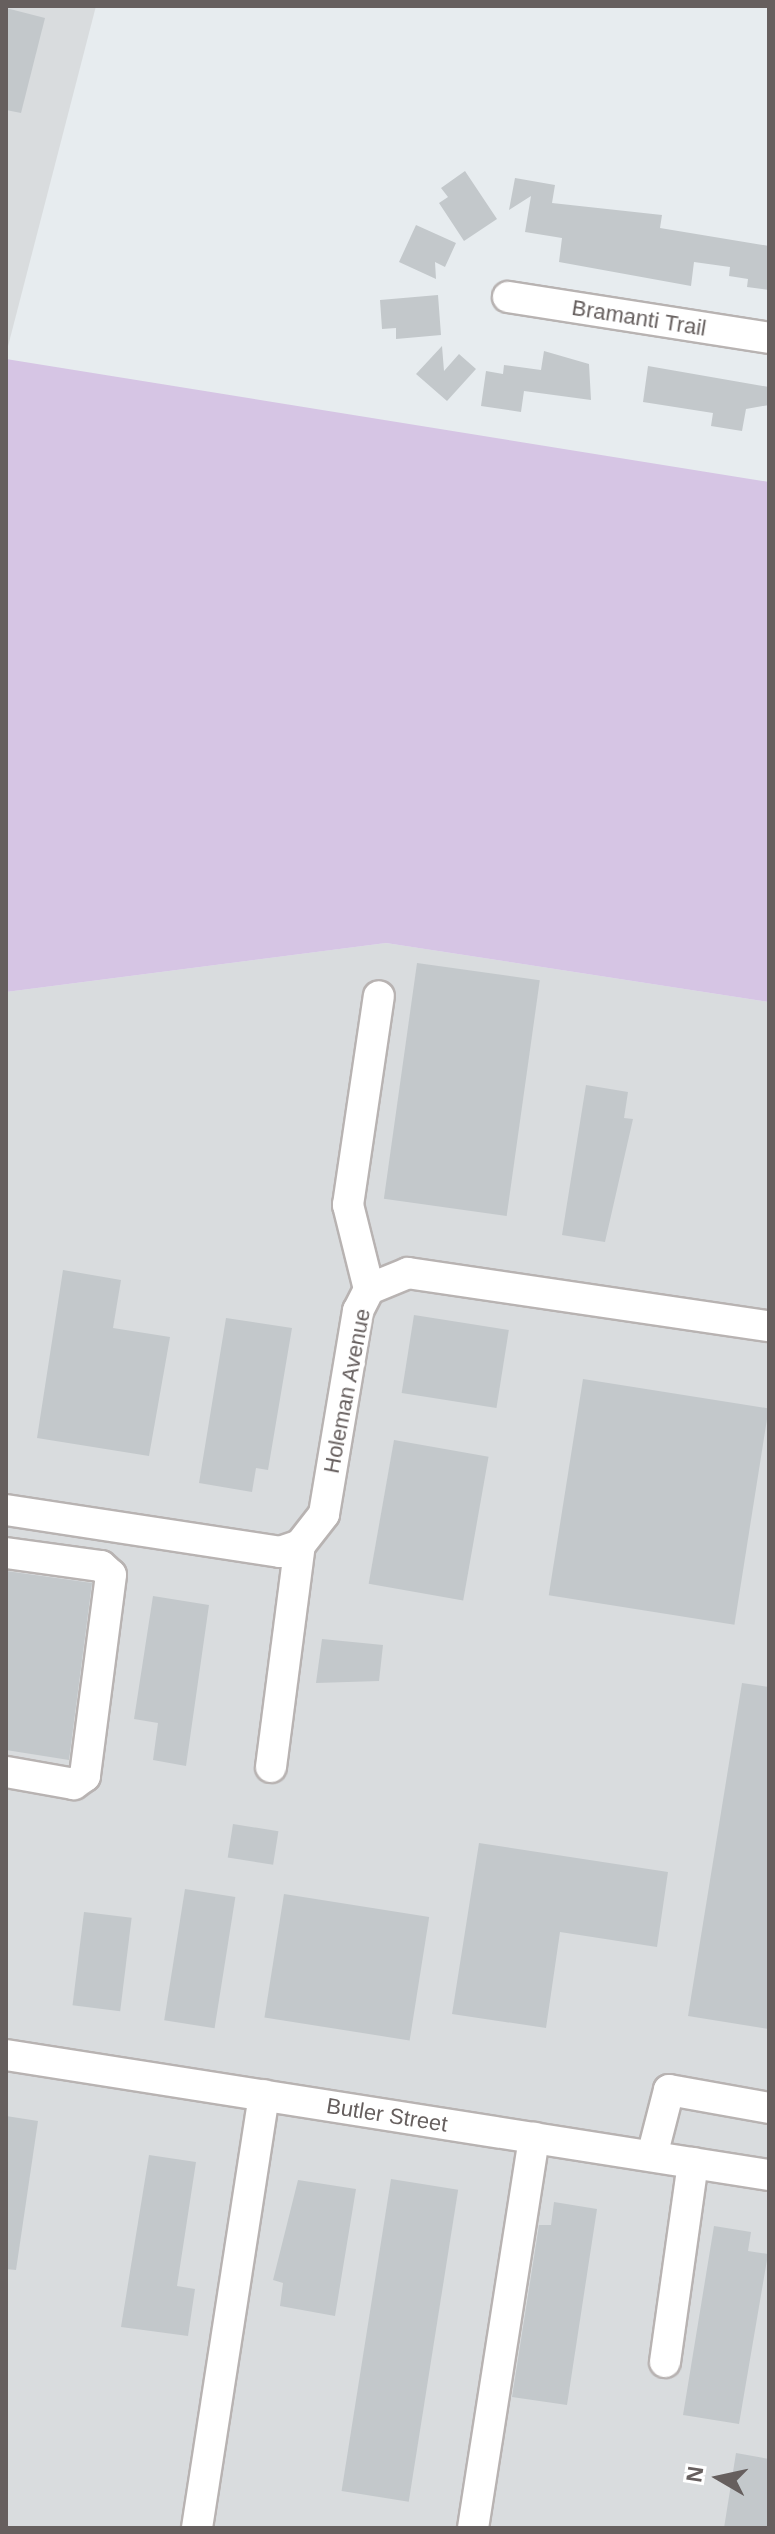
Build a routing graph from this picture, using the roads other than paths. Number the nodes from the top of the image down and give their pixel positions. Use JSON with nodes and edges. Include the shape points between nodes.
{"nodes":[{"id":1,"x":508,"y":297,"type":"dead end"},
{"id":2,"x":769,"y":338,"type":"edge"},
{"id":3,"x":379,"y":996,"type":"dead end"},
{"id":4,"x":369,"y":1289,"type":"junction"},
{"id":5,"x":769,"y":1326,"type":"edge"},
{"id":6,"x":17,"y":1511,"type":"edge"},
{"id":7,"x":300,"y":1545,"type":"junction"},
{"id":8,"x":14,"y":1554,"type":"edge"},
{"id":9,"x":271,"y":1767,"type":"dead end"},
{"id":10,"x":6,"y":1772,"type":"edge"},
{"id":11,"x":6,"y":2055,"type":"edge"},
{"id":12,"x":264,"y":2095,"type":"junction"},
{"id":13,"x":769,"y":2108,"type":"edge"},
{"id":14,"x":534,"y":2138,"type":"junction"},
{"id":15,"x":652,"y":2156,"type":"junction"},
{"id":16,"x":693,"y":2163,"type":"junction"},
{"id":17,"x":769,"y":2175,"type":"edge"},
{"id":18,"x":665,"y":2362,"type":"dead end"},
{"id":19,"x":197,"y":2528,"type":"edge"},
{"id":20,"x":473,"y":2528,"type":"edge"}],
"edges":[{"from":1,"to":2,"type":"street","name":"Bramanti Trail"},
{"from":3,"to":4,"type":"street","via":[[348,1205]]},
{"from":4,"to":5,"type":"street","name":"Holeman Avenue","via":[[408,1273]]},
{"from":4,"to":7,"type":"street","name":"Holeman Avenue","via":[[358,1311],[324,1514]]},
{"from":6,"to":7,"type":"street","via":[[280,1552]]},
{"from":6,"to":8,"type":"street"},
{"from":7,"to":9,"type":"street"},
{"from":8,"to":10,"type":"street","via":[[101,1566],[111,1575],[81,1782]]},
{"from":11,"to":12,"type":"street","name":"Butler Street"},
{"from":12,"to":14,"type":"street","name":"Butler Street"},
{"from":12,"to":19,"type":"street"},
{"from":13,"to":15,"type":"street","via":[[669,2090]]},
{"from":14,"to":15,"type":"street","name":"Butler Street"},
{"from":14,"to":20,"type":"street"},
{"from":15,"to":16,"type":"street","name":"Butler Street"},
{"from":16,"to":17,"type":"street","name":"Butler Street"},
{"from":16,"to":18,"type":"street"}]}
